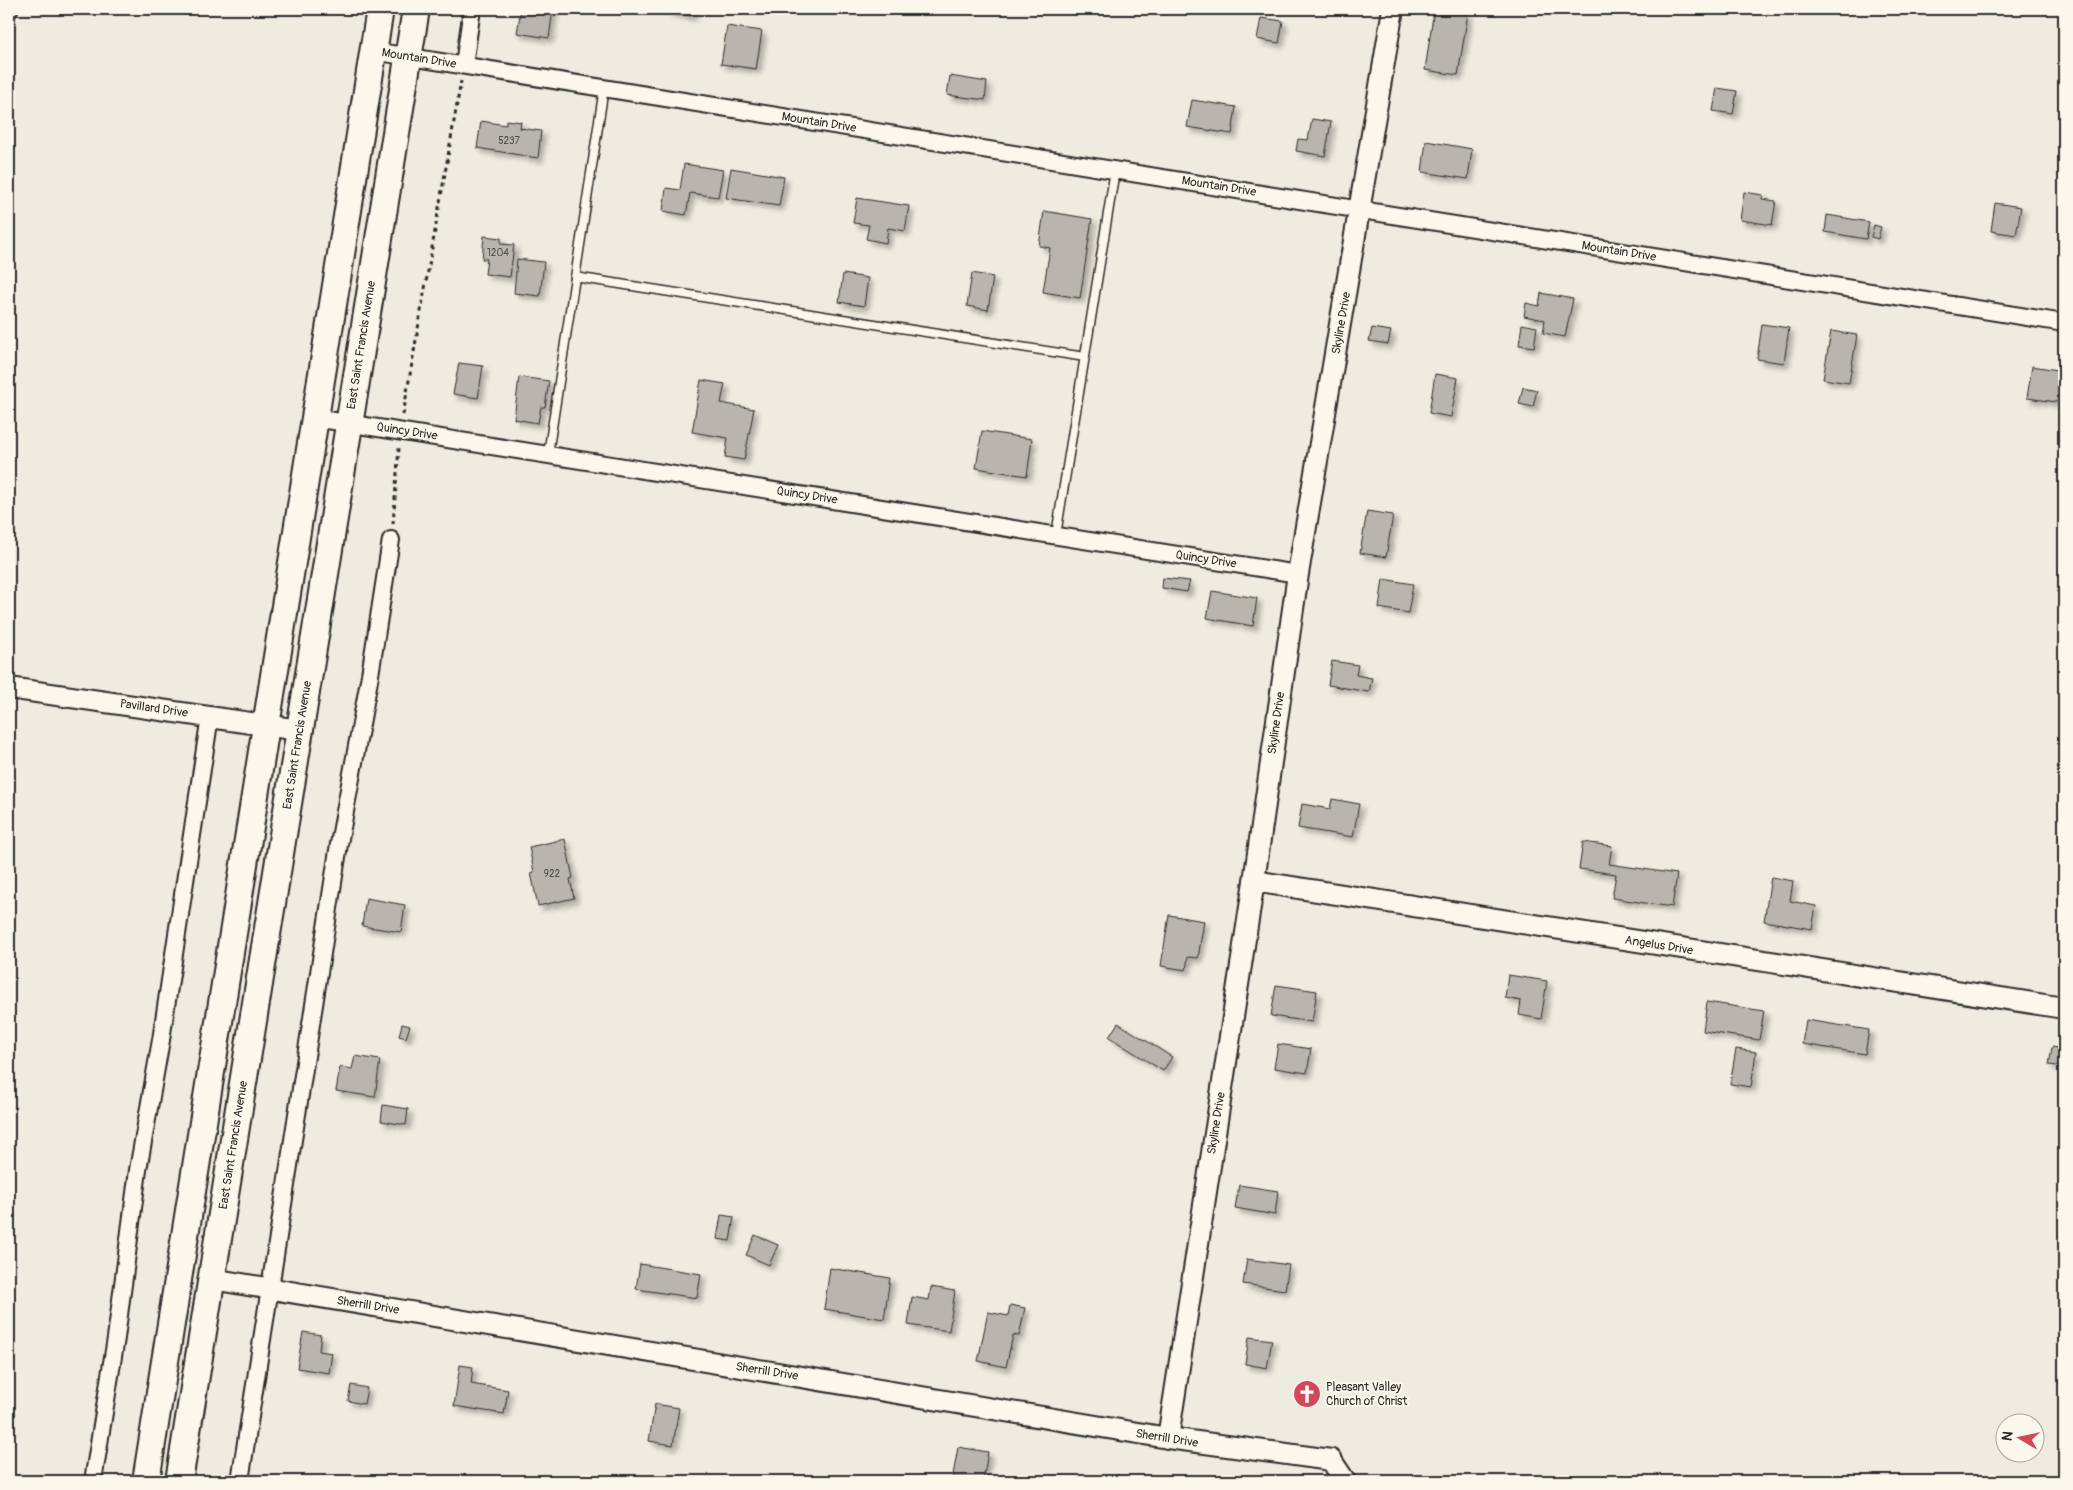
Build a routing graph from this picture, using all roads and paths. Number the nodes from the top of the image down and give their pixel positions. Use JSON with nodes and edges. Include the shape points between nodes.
{"nodes":[{"id":1,"x":380,"y":9,"type":"edge"},
{"id":2,"x":416,"y":9,"type":"edge"},
{"id":3,"x":472,"y":9,"type":"edge"},
{"id":4,"x":1394,"y":9,"type":"edge"},
{"id":5,"x":373,"y":51,"type":"junction"},
{"id":6,"x":408,"y":57,"type":"junction"},
{"id":7,"x":464,"y":65,"type":"junction"},
{"id":8,"x":604,"y":87,"type":"junction"},
{"id":9,"x":1115,"y":170,"type":"junction"},
{"id":10,"x":1361,"y":209,"type":"junction"},
{"id":11,"x":575,"y":277,"type":"junction"},
{"id":12,"x":2064,"y":323,"type":"edge"},
{"id":13,"x":1085,"y":357,"type":"junction"},
{"id":14,"x":315,"y":418,"type":"junction"},
{"id":15,"x":348,"y":423,"type":"junction"},
{"id":16,"x":401,"y":430,"type":"junction"},
{"id":17,"x":548,"y":454,"type":"junction"},
{"id":18,"x":1056,"y":535,"type":"junction"},
{"id":19,"x":391,"y":540,"type":"joint"},
{"id":20,"x":1298,"y":574,"type":"junction"},
{"id":21,"x":9,"y":688,"type":"edge"},
{"id":22,"x":210,"y":716,"type":"junction"},
{"id":23,"x":267,"y":725,"type":"junction"},
{"id":24,"x":299,"y":730,"type":"junction"},
{"id":25,"x":1254,"y":881,"type":"junction"},
{"id":26,"x":2064,"y":1008,"type":"edge"},
{"id":27,"x":178,"y":1274,"type":"junction"},
{"id":28,"x":212,"y":1279,"type":"junction"},
{"id":29,"x":270,"y":1288,"type":"junction"},
{"id":30,"x":1168,"y":1438,"type":"junction"},
{"id":31,"x":93,"y":1481,"type":"edge"},
{"id":32,"x":146,"y":1481,"type":"edge"},
{"id":33,"x":179,"y":1481,"type":"edge"},
{"id":34,"x":240,"y":1481,"type":"edge"},
{"id":35,"x":1345,"y":1481,"type":"edge"}],
"edges":[{"from":1,"to":5,"type":"highway"},
{"from":2,"to":6,"type":"highway","name":"East Saint Francis Avenue"},
{"from":3,"to":7,"type":"street"},
{"from":4,"to":10,"type":"street","name":"Skyline Drive"},
{"from":5,"to":6,"type":"street","name":"Mountain Drive"},
{"from":5,"to":14,"type":"highway"},
{"from":6,"to":7,"type":"street","name":"Mountain Drive"},
{"from":6,"to":15,"type":"highway","name":"East Saint Francis Avenue"},
{"from":7,"to":8,"type":"street","name":"Mountain Drive"},
{"from":7,"to":16,"type":"path"},
{"from":8,"to":9,"type":"street","name":"Mountain Drive"},
{"from":8,"to":11,"type":"lane"},
{"from":9,"to":10,"type":"street","name":"Mountain Drive"},
{"from":9,"to":13,"type":"lane"},
{"from":10,"to":12,"type":"street","name":"Mountain Drive"},
{"from":10,"to":20,"type":"street","name":"Skyline Drive"},
{"from":11,"to":13,"type":"lane"},
{"from":11,"to":17,"type":"lane"},
{"from":13,"to":18,"type":"lane"},
{"from":14,"to":15,"type":"street","name":"Quincy Drive"},
{"from":14,"to":23,"type":"highway"},
{"from":15,"to":16,"type":"street","name":"Quincy Drive"},
{"from":15,"to":24,"type":"highway","name":"East Saint Francis Avenue"},
{"from":16,"to":17,"type":"street","name":"Quincy Drive"},
{"from":16,"to":19,"type":"path"},
{"from":17,"to":18,"type":"street","name":"Quincy Drive"},
{"from":18,"to":20,"type":"street","name":"Quincy Drive"},
{"from":19,"to":29,"type":"street","via":[[339,844]]},
{"from":20,"to":25,"type":"street","name":"Skyline Drive"},
{"from":21,"to":22,"type":"street","name":"Pavillard Drive"},
{"from":22,"to":23,"type":"street","name":"Pavillard Drive"},
{"from":22,"to":31,"type":"street","via":[[162,1040],[138,1170]]},
{"from":23,"to":24,"type":"street","name":"Pavillard Drive"},
{"from":23,"to":27,"type":"highway"},
{"from":24,"to":28,"type":"highway","name":"East Saint Francis Avenue"},
{"from":25,"to":26,"type":"street","name":"Angelus Drive"},
{"from":25,"to":30,"type":"street","name":"Skyline Drive"},
{"from":27,"to":28,"type":"street","name":"Sherrill Drive"},
{"from":27,"to":32,"type":"highway"},
{"from":28,"to":29,"type":"street","name":"Sherrill Drive"},
{"from":28,"to":33,"type":"highway","name":"East Saint Francis Avenue"},
{"from":29,"to":30,"type":"street","name":"Sherrill Drive"},
{"from":29,"to":34,"type":"street"},
{"from":30,"to":35,"type":"street","name":"Sherrill Drive","via":[[1331,1460]]}]}
